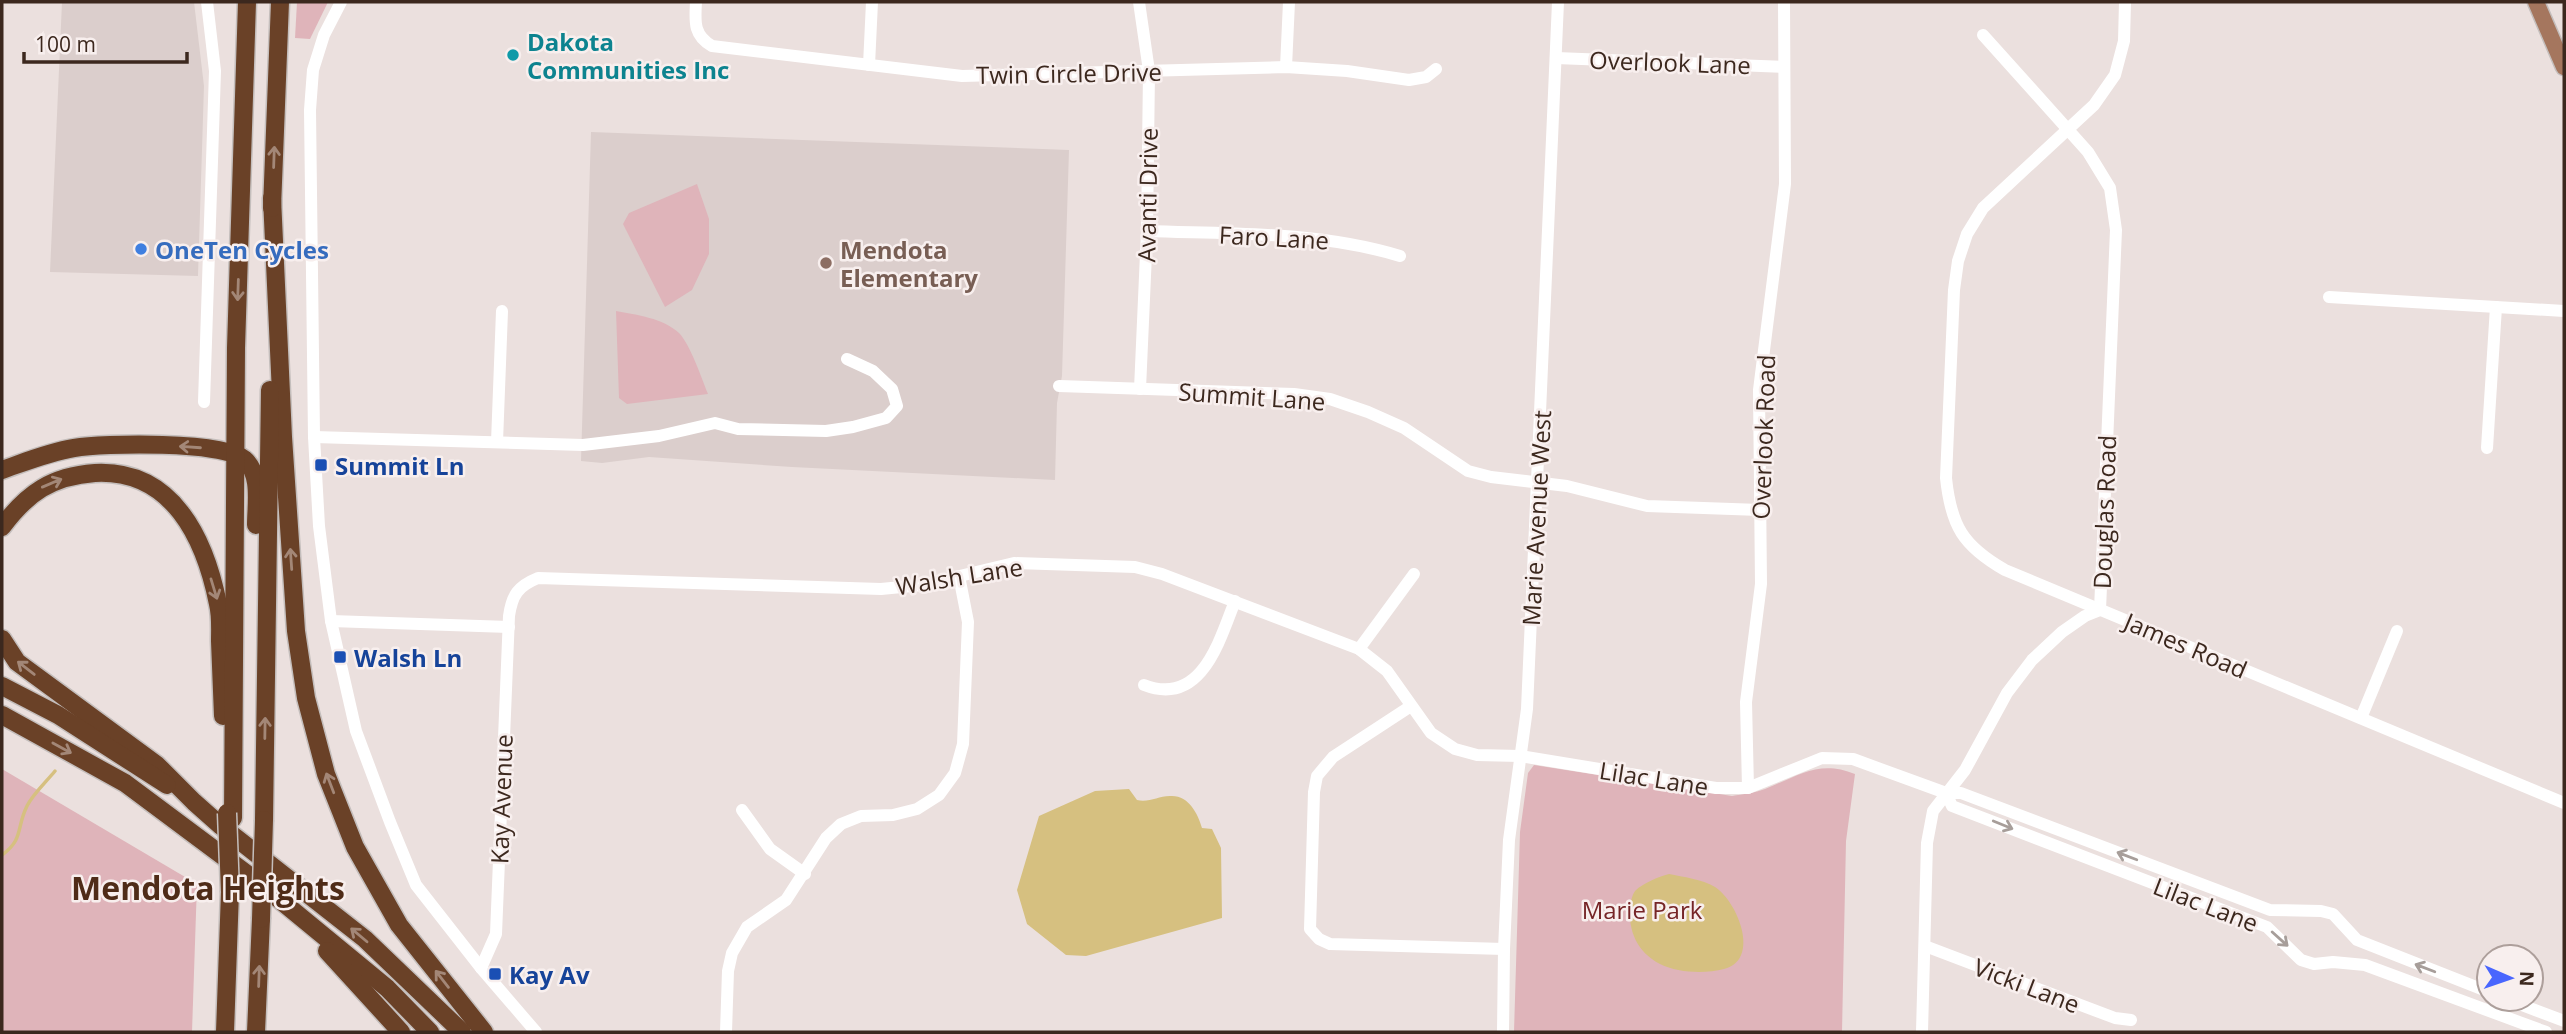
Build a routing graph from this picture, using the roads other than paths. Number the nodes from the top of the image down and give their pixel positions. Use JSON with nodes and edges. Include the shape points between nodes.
{"nodes":[{"id":1,"x":207,"y":2,"type":"edge"},
{"id":2,"x":247,"y":2,"type":"edge"},
{"id":3,"x":280,"y":2,"type":"edge"},
{"id":4,"x":341,"y":2,"type":"edge"},
{"id":5,"x":696,"y":2,"type":"edge"},
{"id":6,"x":872,"y":2,"type":"edge"},
{"id":7,"x":1139,"y":2,"type":"edge"},
{"id":8,"x":1289,"y":2,"type":"edge"},
{"id":9,"x":1558,"y":2,"type":"edge"},
{"id":10,"x":1784,"y":2,"type":"edge"},
{"id":11,"x":2124,"y":2,"type":"edge"},
{"id":12,"x":2536,"y":2,"type":"edge"},
{"id":13,"x":1983,"y":35,"type":"dead end"},
{"id":14,"x":1556,"y":58,"type":"junction"},
{"id":15,"x":869,"y":65,"type":"junction"},
{"id":16,"x":1286,"y":67,"type":"junction"},
{"id":17,"x":1784,"y":67,"type":"junction"},
{"id":18,"x":2564,"y":67,"type":"edge"},
{"id":19,"x":1436,"y":69,"type":"dead end"},
{"id":20,"x":1149,"y":71,"type":"junction"},
{"id":21,"x":2067,"y":129,"type":"junction"},
{"id":22,"x":272,"y":198,"type":"junction"},
{"id":23,"x":1147,"y":231,"type":"junction"},
{"id":24,"x":1400,"y":256,"type":"dead end"},
{"id":25,"x":2329,"y":297,"type":"dead end"},
{"id":26,"x":2497,"y":307,"type":"junction"},
{"id":27,"x":502,"y":311,"type":"dead end"},
{"id":28,"x":2564,"y":311,"type":"edge"},
{"id":29,"x":847,"y":359,"type":"dead end"},
{"id":30,"x":1059,"y":387,"type":"dead end"},
{"id":31,"x":1140,"y":389,"type":"junction"},
{"id":32,"x":204,"y":402,"type":"dead end"},
{"id":33,"x":314,"y":437,"type":"junction"},
{"id":34,"x":498,"y":442,"type":"junction"},
{"id":35,"x":2487,"y":448,"type":"dead end"},
{"id":36,"x":236,"y":454,"type":"junction"},
{"id":37,"x":2,"y":470,"type":"edge"},
{"id":38,"x":1539,"y":481,"type":"junction"},
{"id":39,"x":1760,"y":510,"type":"junction"},
{"id":40,"x":2,"y":527,"type":"edge"},
{"id":41,"x":1414,"y":575,"type":"dead end"},
{"id":42,"x":959,"y":576,"type":"junction"},
{"id":43,"x":1235,"y":601,"type":"junction"},
{"id":44,"x":2100,"y":610,"type":"junction"},
{"id":45,"x":331,"y":621,"type":"junction"},
{"id":46,"x":509,"y":627,"type":"junction"},
{"id":47,"x":2396,"y":631,"type":"dead end"},
{"id":48,"x":2,"y":639,"type":"edge"},
{"id":49,"x":1359,"y":649,"type":"junction"},
{"id":50,"x":266,"y":666,"type":"junction"},
{"id":51,"x":1144,"y":685,"type":"dead end"},
{"id":52,"x":2,"y":686,"type":"edge"},
{"id":53,"x":1411,"y":706,"type":"junction"},
{"id":54,"x":2,"y":715,"type":"edge"},
{"id":55,"x":2361,"y":718,"type":"junction"},
{"id":56,"x":1520,"y":756,"type":"junction"},
{"id":57,"x":1748,"y":788,"type":"junction"},
{"id":58,"x":1946,"y":793,"type":"junction"},
{"id":59,"x":194,"y":802,"type":"junction"},
{"id":60,"x":2564,"y":803,"type":"edge"},
{"id":61,"x":742,"y":810,"type":"dead end"},
{"id":62,"x":230,"y":815,"type":"junction"},
{"id":63,"x":805,"y":874,"type":"junction"},
{"id":64,"x":262,"y":886,"type":"junction"},
{"id":65,"x":1925,"y":946,"type":"junction"},
{"id":66,"x":1504,"y":949,"type":"junction"},
{"id":67,"x":481,"y":968,"type":"junction"},
{"id":68,"x":2475,"y":986,"type":"edge"},
{"id":69,"x":2543,"y":1013,"type":"edge"},
{"id":70,"x":2131,"y":1020,"type":"dead end"},
{"id":71,"x":2564,"y":1021,"type":"edge"},
{"id":72,"x":225,"y":1032,"type":"edge"},
{"id":73,"x":256,"y":1032,"type":"edge"},
{"id":74,"x":401,"y":1032,"type":"edge"},
{"id":75,"x":430,"y":1032,"type":"edge"},
{"id":76,"x":462,"y":1032,"type":"edge"},
{"id":77,"x":484,"y":1032,"type":"edge"},
{"id":78,"x":536,"y":1032,"type":"edge"},
{"id":79,"x":726,"y":1032,"type":"edge"},
{"id":80,"x":1503,"y":1032,"type":"edge"},
{"id":81,"x":1922,"y":1032,"type":"edge"},
{"id":82,"x":2546,"y":1032,"type":"edge"}],
"edges":[{"from":1,"to":32,"type":"street","via":[[215,71]]},
{"from":2,"to":36,"type":"highway","one_way":true},
{"from":22,"to":3,"type":"highway","one_way":true},
{"from":4,"to":33,"type":"street","via":[[313,70],[310,110]]},
{"from":5,"to":15,"type":"street","name":"Twin Circle Drive","via":[[695,20],[702,40],[712,46]]},
{"from":6,"to":15,"type":"street"},
{"from":7,"to":20,"type":"street","name":"Avanti Drive"},
{"from":8,"to":16,"type":"street"},
{"from":9,"to":14,"type":"street","name":"Marie Avenue West"},
{"from":10,"to":17,"type":"street","name":"Overlook Road"},
{"from":11,"to":21,"type":"street","via":[[2123,40],[2115,75],[2094,105]]},
{"from":12,"to":18,"type":"main road"},
{"from":13,"to":21,"type":"street","name":"Douglas Road"},
{"from":14,"to":17,"type":"street","name":"Overlook Lane"},
{"from":14,"to":38,"type":"street","name":"Marie Avenue West"},
{"from":15,"to":20,"type":"street","name":"Twin Circle Drive","via":[[962,76]]},
{"from":16,"to":19,"type":"street","name":"Twin Circle Drive","via":[[1409,80],[1426,77]]},
{"from":16,"to":20,"type":"street","name":"Twin Circle Drive"},
{"from":17,"to":39,"type":"street","name":"Overlook Road","via":[[1785,184],[1759,390]]},
{"from":20,"to":23,"type":"street","name":"Avanti Drive"},
{"from":21,"to":44,"type":"street","name":"Douglas Road","via":[[2110,188],[2116,230]]},
{"from":21,"to":44,"type":"street","name":"James Road","via":[[1983,208],[1967,234],[1954,290],[1946,478],[1949,508],[1961,533],[1981,556]]},
{"from":22,"to":50,"type":"highway"},
{"from":77,"to":22,"type":"highway","one_way":true,"via":[[399,925],[355,847],[326,774],[306,698],[296,631]]},
{"from":23,"to":24,"type":"street","name":"Faro Lane","via":[[1316,237]]},
{"from":23,"to":31,"type":"street","name":"Avanti Drive"},
{"from":25,"to":26,"type":"street"},
{"from":26,"to":28,"type":"street"},
{"from":26,"to":35,"type":"street"},
{"from":27,"to":34,"type":"street"},
{"from":29,"to":34,"type":"street","via":[[873,371],[892,389],[897,406],[886,418],[826,431],[738,429],[715,423],[659,436],[583,445]]},
{"from":30,"to":31,"type":"street","name":"Summit Lane"},
{"from":31,"to":38,"type":"street","name":"Summit Lane","via":[[1330,399],[1404,428],[1468,471]]},
{"from":33,"to":34,"type":"street"},
{"from":33,"to":45,"type":"street"},
{"from":36,"to":37,"type":"highway","one_way":true,"via":[[187,446],[76,447]]},
{"from":36,"to":50,"type":"highway","via":[[254,470],[256,481]]},
{"from":36,"to":62,"type":"highway"},
{"from":38,"to":39,"type":"street","name":"Summit Lane","via":[[1647,506]]},
{"from":38,"to":56,"type":"street","name":"Marie Avenue West","via":[[1527,709]]},
{"from":39,"to":57,"type":"street","name":"Overlook Road","via":[[1761,584],[1745,702]]},
{"from":40,"to":62,"type":"highway","one_way":true,"via":[[19,505],[45,485],[75,475],[107,473],[139,481],[166,496],[183,513],[197,534],[219,605]]},
{"from":41,"to":49,"type":"street"},
{"from":42,"to":43,"type":"street","name":"Walsh Lane","via":[[1014,563],[1135,567]]},
{"from":42,"to":46,"type":"street","name":"Walsh Lane","via":[[881,589],[538,578],[516,590]]},
{"from":42,"to":63,"type":"street","via":[[968,622],[963,744],[955,773],[939,795],[917,809],[861,816],[841,824]]},
{"from":43,"to":49,"type":"street","name":"Walsh Lane"},
{"from":43,"to":51,"type":"street","via":[[1214,654],[1198,675],[1180,688],[1156,690]]},
{"from":44,"to":55,"type":"street","name":"James Road"},
{"from":44,"to":58,"type":"street","name":"Douglas Road","via":[[2062,632],[2032,660]]},
{"from":45,"to":46,"type":"street"},
{"from":45,"to":67,"type":"street","via":[[356,731],[416,885]]},
{"from":46,"to":67,"type":"street","name":"Kay Avenue","via":[[496,933]]},
{"from":47,"to":55,"type":"street"},
{"from":59,"to":48,"type":"highway","one_way":true,"via":[[158,765],[18,662]]},
{"from":49,"to":53,"type":"street","name":"Walsh Lane","via":[[1387,671]]},
{"from":73,"to":50,"type":"highway","one_way":true,"bridge":true},
{"from":52,"to":59,"type":"highway","via":[[58,715]]},
{"from":53,"to":56,"type":"street","name":"Walsh Lane","via":[[1432,733],[1455,749],[1477,755]]},
{"from":53,"to":66,"type":"street","via":[[1333,757],[1317,776],[1310,929],[1331,944]]},
{"from":54,"to":64,"type":"highway","one_way":true,"via":[[125,783]]},
{"from":55,"to":60,"type":"street","name":"James Road"},
{"from":56,"to":57,"type":"street","name":"Lilac Lane","via":[[1716,788]]},
{"from":56,"to":66,"type":"street","name":"Marie Avenue West","via":[[1509,840]]},
{"from":57,"to":58,"type":"street","name":"Lilac Lane","via":[[1822,758],[1853,759]]},
{"from":58,"to":65,"type":"street","name":"Douglas Road","via":[[1933,811],[1927,843]]},
{"from":68,"to":58,"type":"street","name":"Lilac Lane","one_way":true,"via":[[2357,940],[2333,914],[2270,910],[1961,793]]},
{"from":58,"to":82,"type":"street","name":"Lilac Lane","one_way":true,"via":[[1952,806],[2267,927],[2301,960],[2365,965]]},
{"from":76,"to":59,"type":"highway","one_way":true,"via":[[365,939]]},
{"from":61,"to":63,"type":"street","via":[[770,849]]},
{"from":62,"to":72,"type":"highway","bridge":true},
{"from":63,"to":79,"type":"street","via":[[786,900],[747,927],[732,953]]},
{"from":64,"to":74,"type":"highway"},
{"from":64,"to":75,"type":"highway","via":[[387,988]]},
{"from":65,"to":70,"type":"street","name":"Vicki Lane","via":[[2115,1018]]},
{"from":65,"to":81,"type":"street","name":"Douglas Road"},
{"from":66,"to":80,"type":"street","name":"Marie Avenue West"},
{"from":67,"to":78,"type":"street"},
{"from":69,"to":71,"type":"street"}]}
